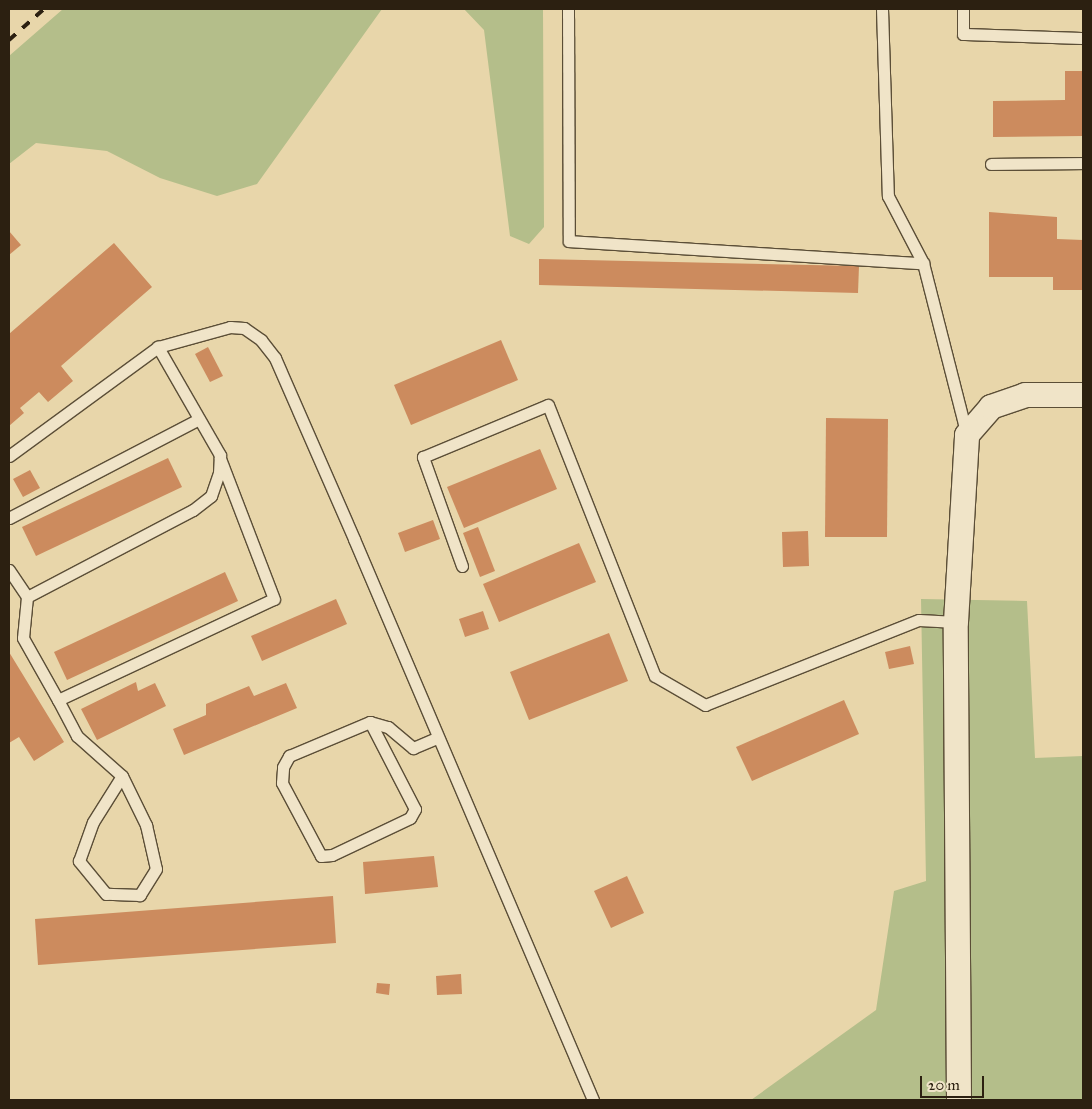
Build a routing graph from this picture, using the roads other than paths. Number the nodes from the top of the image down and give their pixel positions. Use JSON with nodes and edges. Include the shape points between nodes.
{"nodes":[{"id":1,"x":568,"y":9,"type":"edge"},
{"id":2,"x":882,"y":9,"type":"edge"},
{"id":3,"x":963,"y":9,"type":"edge"},
{"id":4,"x":1083,"y":38,"type":"edge"},
{"id":5,"x":991,"y":164,"type":"dead end"},
{"id":6,"x":1083,"y":164,"type":"edge"},
{"id":7,"x":922,"y":263,"type":"junction"},
{"id":8,"x":158,"y":346,"type":"junction"},
{"id":9,"x":1083,"y":395,"type":"edge"},
{"id":10,"x":199,"y":419,"type":"junction"},
{"id":11,"x":967,"y":435,"type":"junction"},
{"id":12,"x":9,"y":456,"type":"edge"},
{"id":13,"x":220,"y":458,"type":"junction"},
{"id":14,"x":9,"y":518,"type":"edge"},
{"id":15,"x":462,"y":566,"type":"dead end"},
{"id":16,"x":9,"y":570,"type":"edge"},
{"id":17,"x":27,"y":597,"type":"junction"},
{"id":18,"x":956,"y":622,"type":"junction"},
{"id":19,"x":58,"y":700,"type":"junction"},
{"id":20,"x":370,"y":722,"type":"junction"},
{"id":21,"x":436,"y":738,"type":"junction"},
{"id":22,"x":122,"y":776,"type":"junction"},
{"id":23,"x":593,"y":1100,"type":"edge"},
{"id":24,"x":959,"y":1100,"type":"edge"}],
"edges":[{"from":1,"to":7,"type":"lane","via":[[569,241]]},
{"from":2,"to":7,"type":"lane","via":[[888,196]]},
{"from":3,"to":4,"type":"lane","via":[[963,34]]},
{"from":5,"to":6,"type":"lane"},
{"from":7,"to":11,"type":"lane"},
{"from":8,"to":10,"type":"lane"},
{"from":8,"to":12,"type":"lane"},
{"from":8,"to":21,"type":"lane","via":[[230,327],[244,328],[261,340],[275,358]]},
{"from":9,"to":11,"type":"street","via":[[1026,395],[991,407]]},
{"from":10,"to":13,"type":"lane"},
{"from":10,"to":14,"type":"lane"},
{"from":11,"to":18,"type":"street"},
{"from":13,"to":17,"type":"lane","via":[[211,496],[193,510]]},
{"from":13,"to":19,"type":"lane","via":[[274,599]]},
{"from":15,"to":18,"type":"lane","via":[[423,457],[548,405],[655,676],[705,706],[919,620]]},
{"from":16,"to":17,"type":"lane"},
{"from":17,"to":19,"type":"lane","via":[[23,638]]},
{"from":18,"to":24,"type":"street"},
{"from":19,"to":22,"type":"lane","via":[[77,736]]},
{"from":20,"to":20,"type":"lane","via":[[307,746],[289,756],[283,768],[282,783],[321,856],[332,855],[410,818],[415,809]]},
{"from":20,"to":21,"type":"lane","via":[[388,727],[413,748]]},
{"from":21,"to":23,"type":"lane"},
{"from":22,"to":22,"type":"lane","via":[[146,825],[156,869],[140,895],[106,894],[79,861],[94,822]]}]}
